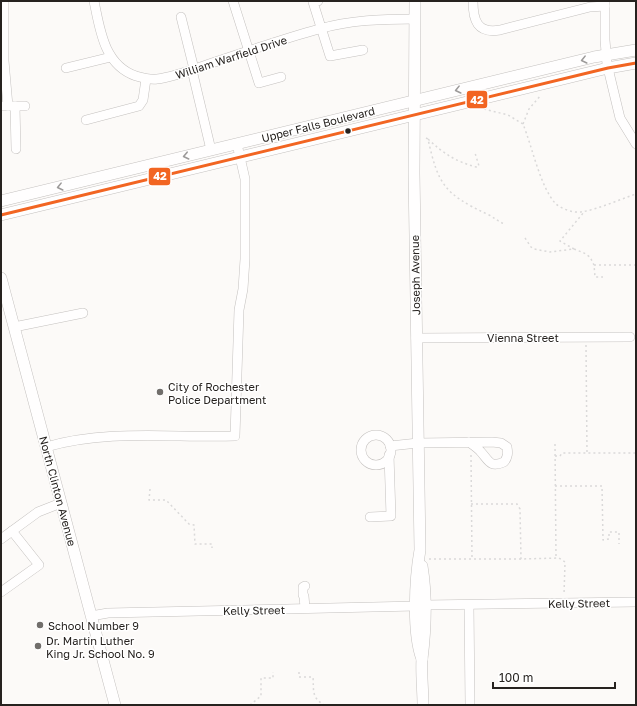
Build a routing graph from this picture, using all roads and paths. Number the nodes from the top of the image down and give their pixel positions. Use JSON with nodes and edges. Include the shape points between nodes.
{"nodes":[{"id":1,"x":4,"y":1,"type":"edge"},
{"id":2,"x":94,"y":1,"type":"edge"},
{"id":3,"x":234,"y":1,"type":"edge"},
{"id":4,"x":318,"y":1,"type":"edge"},
{"id":5,"x":415,"y":1,"type":"edge"},
{"id":6,"x":473,"y":1,"type":"edge"},
{"id":7,"x":605,"y":4,"type":"edge"},
{"id":8,"x":181,"y":17,"type":"dead end"},
{"id":9,"x":415,"y":19,"type":"junction"},
{"id":10,"x":322,"y":28,"type":"junction"},
{"id":11,"x":363,"y":50,"type":"dead end"},
{"id":12,"x":636,"y":50,"type":"edge"},
{"id":13,"x":249,"y":51,"type":"junction"},
{"id":14,"x":606,"y":55,"type":"junction"},
{"id":15,"x":111,"y":57,"type":"junction"},
{"id":16,"x":636,"y":63,"type":"edge"},
{"id":17,"x":66,"y":68,"type":"dead end"},
{"id":18,"x":608,"y":68,"type":"junction"},
{"id":19,"x":193,"y":69,"type":"junction"},
{"id":20,"x":281,"y":77,"type":"dead end"},
{"id":21,"x":146,"y":79,"type":"junction"},
{"id":22,"x":543,"y":92,"type":"dead end"},
{"id":23,"x":414,"y":100,"type":"junction"},
{"id":24,"x":8,"y":106,"type":"edge"},
{"id":25,"x":25,"y":106,"type":"dead end"},
{"id":26,"x":480,"y":108,"type":"dead end"},
{"id":27,"x":414,"y":115,"type":"junction"},
{"id":28,"x":86,"y":120,"type":"dead end"},
{"id":29,"x":523,"y":124,"type":"junction"},
{"id":30,"x":237,"y":144,"type":"junction"},
{"id":31,"x":636,"y":144,"type":"edge"},
{"id":32,"x":16,"y":149,"type":"dead end"},
{"id":33,"x":211,"y":150,"type":"junction"},
{"id":34,"x":475,"y":153,"type":"dead end"},
{"id":35,"x":241,"y":157,"type":"junction"},
{"id":36,"x":636,"y":194,"type":"edge"},
{"id":37,"x":1,"y":201,"type":"edge"},
{"id":38,"x":585,"y":211,"type":"junction"},
{"id":39,"x":1,"y":215,"type":"edge"},
{"id":40,"x":505,"y":224,"type":"dead end"},
{"id":41,"x":525,"y":238,"type":"dead end"},
{"id":42,"x":574,"y":249,"type":"junction"},
{"id":43,"x":594,"y":264,"type":"junction"},
{"id":44,"x":636,"y":265,"type":"edge"},
{"id":45,"x":603,"y":277,"type":"dead end"},
{"id":46,"x":1,"y":278,"type":"edge"},
{"id":47,"x":83,"y":313,"type":"dead end"},
{"id":48,"x":14,"y":327,"type":"junction"},
{"id":49,"x":586,"y":337,"type":"junction"},
{"id":50,"x":630,"y":337,"type":"dead end"},
{"id":51,"x":416,"y":338,"type":"junction"},
{"id":52,"x":418,"y":443,"type":"junction"},
{"id":53,"x":470,"y":443,"type":"joint"},
{"id":54,"x":555,"y":444,"type":"dead end"},
{"id":55,"x":46,"y":447,"type":"junction"},
{"id":56,"x":587,"y":453,"type":"junction"},
{"id":57,"x":636,"y":453,"type":"edge"},
{"id":58,"x":555,"y":456,"type":"junction"},
{"id":59,"x":555,"y":486,"type":"junction"},
{"id":60,"x":150,"y":489,"type":"dead end"},
{"id":61,"x":61,"y":503,"type":"junction"},
{"id":62,"x":471,"y":504,"type":"junction"},
{"id":63,"x":370,"y":517,"type":"dead end"},
{"id":64,"x":12,"y":531,"type":"junction"},
{"id":65,"x":1,"y":539,"type":"edge"},
{"id":66,"x":619,"y":544,"type":"dead end"},
{"id":67,"x":212,"y":548,"type":"dead end"},
{"id":68,"x":420,"y":554,"type":"junction"},
{"id":69,"x":556,"y":558,"type":"junction"},
{"id":70,"x":472,"y":559,"type":"junction"},
{"id":71,"x":521,"y":559,"type":"junction"},
{"id":72,"x":1,"y":592,"type":"edge"},
{"id":73,"x":304,"y":596,"type":"dead end"},
{"id":74,"x":636,"y":602,"type":"edge"},
{"id":75,"x":563,"y":603,"type":"junction"},
{"id":76,"x":469,"y":605,"type":"junction"},
{"id":77,"x":421,"y":606,"type":"junction"},
{"id":78,"x":305,"y":608,"type":"junction"},
{"id":79,"x":91,"y":616,"type":"junction"},
{"id":80,"x":273,"y":672,"type":"dead end"},
{"id":81,"x":299,"y":672,"type":"dead end"},
{"id":82,"x":115,"y":705,"type":"edge"},
{"id":83,"x":250,"y":705,"type":"edge"},
{"id":84,"x":324,"y":705,"type":"edge"},
{"id":85,"x":423,"y":705,"type":"edge"},
{"id":86,"x":470,"y":705,"type":"edge"}],
"edges":[{"from":1,"to":24,"type":"street","via":[[4,61]]},
{"from":2,"to":15,"type":"street","name":"William Warfield Drive","via":[[104,44]]},
{"from":3,"to":13,"type":"street"},
{"from":4,"to":10,"type":"street","via":[[313,2]]},
{"from":5,"to":9,"type":"main road","name":"Joseph Avenue"},
{"from":6,"to":7,"type":"street","via":[[477,23],[484,30],[490,31]]},
{"from":7,"to":14,"type":"street"},
{"from":8,"to":19,"type":"street"},
{"from":9,"to":10,"type":"street","name":"William Warfield Drive","via":[[365,20]]},
{"from":9,"to":23,"type":"main road","name":"Joseph Avenue"},
{"from":10,"to":11,"type":"street","via":[[330,56]]},
{"from":10,"to":13,"type":"street","name":"William Warfield Drive"},
{"from":12,"to":14,"type":"main road","name":"Upper Falls Boulevard"},
{"from":13,"to":19,"type":"street","name":"William Warfield Drive"},
{"from":13,"to":20,"type":"street","via":[[259,83]]},
{"from":14,"to":18,"type":"street"},
{"from":14,"to":23,"type":"main road","name":"Upper Falls Boulevard","one_way":true},
{"from":15,"to":17,"type":"street"},
{"from":15,"to":21,"type":"street","name":"William Warfield Drive","via":[[125,71]]},
{"from":16,"to":18,"type":"main road","name":"Upper Falls Boulevard"},
{"from":18,"to":27,"type":"main road","name":"Upper Falls Boulevard"},
{"from":18,"to":31,"type":"street","via":[[620,118]]},
{"from":19,"to":21,"type":"street","name":"William Warfield Drive","via":[[163,78]]},
{"from":19,"to":33,"type":"street"},
{"from":21,"to":28,"type":"street","via":[[143,100],[139,106]]},
{"from":22,"to":29,"type":"path","via":[[534,102]]},
{"from":23,"to":27,"type":"main road","name":"Joseph Avenue"},
{"from":23,"to":30,"type":"main road","name":"Upper Falls Boulevard"},
{"from":24,"to":25,"type":"street"},
{"from":24,"to":32,"type":"street"},
{"from":26,"to":29,"type":"path","via":[[508,115]]},
{"from":27,"to":35,"type":"main road","name":"Upper Falls Boulevard"},
{"from":27,"to":51,"type":"main road","name":"Joseph Avenue"},
{"from":29,"to":38,"type":"path","via":[[550,196],[556,204],[565,209]]},
{"from":30,"to":33,"type":"main road","name":"Upper Falls Boulevard"},
{"from":30,"to":35,"type":"street"},
{"from":33,"to":37,"type":"main road","name":"Upper Falls Boulevard","one_way":true},
{"from":34,"to":40,"type":"path","via":[[479,166],[476,167],[455,161],[427,139],[436,170],[444,186],[458,199]]},
{"from":35,"to":39,"type":"main road","name":"Upper Falls Boulevard"},
{"from":35,"to":55,"type":"street","via":[[245,178],[245,259],[239,310],[235,436],[130,435],[72,440]]},
{"from":36,"to":38,"type":"path"},
{"from":38,"to":42,"type":"path","via":[[560,241]]},
{"from":41,"to":42,"type":"path","via":[[531,247],[550,252]]},
{"from":42,"to":43,"type":"path","via":[[590,257]]},
{"from":43,"to":44,"type":"path"},
{"from":43,"to":45,"type":"path","via":[[595,277]]},
{"from":46,"to":48,"type":"main road","name":"North Clinton Avenue"},
{"from":47,"to":48,"type":"street"},
{"from":48,"to":55,"type":"main road","name":"North Clinton Avenue"},
{"from":49,"to":50,"type":"street","name":"Vienna Street"},
{"from":49,"to":51,"type":"street","name":"Vienna Street"},
{"from":49,"to":56,"type":"path"},
{"from":51,"to":52,"type":"main road","name":"Joseph Avenue"},
{"from":52,"to":53,"type":"street"},
{"from":52,"to":63,"type":"street","via":[[390,450],[391,516]]},
{"from":52,"to":68,"type":"main road","name":"Joseph Avenue"},
{"from":53,"to":62,"type":"path"},
{"from":54,"to":58,"type":"path"},
{"from":55,"to":61,"type":"main road","name":"North Clinton Avenue"},
{"from":56,"to":57,"type":"path"},
{"from":56,"to":58,"type":"path","via":[[562,453]]},
{"from":58,"to":59,"type":"path"},
{"from":59,"to":66,"type":"path","via":[[602,486],[603,540],[609,539],[609,532],[619,532]]},
{"from":59,"to":69,"type":"path"},
{"from":60,"to":67,"type":"path","via":[[150,500],[166,500],[189,524],[194,525],[195,544],[212,544]]},
{"from":61,"to":64,"type":"street","via":[[38,512]]},
{"from":61,"to":79,"type":"main road","name":"North Clinton Avenue"},
{"from":62,"to":70,"type":"path"},
{"from":62,"to":71,"type":"path","via":[[517,504],[520,509]]},
{"from":64,"to":65,"type":"street"},
{"from":64,"to":72,"type":"street","via":[[38,565]]},
{"from":68,"to":70,"type":"path"},
{"from":68,"to":77,"type":"main road","name":"Joseph Avenue"},
{"from":69,"to":71,"type":"path"},
{"from":69,"to":75,"type":"path","via":[[566,565]]},
{"from":70,"to":71,"type":"path"},
{"from":73,"to":78,"type":"street"},
{"from":74,"to":75,"type":"street","name":"Kelly Street"},
{"from":75,"to":76,"type":"street","name":"Kelly Street"},
{"from":76,"to":77,"type":"street","name":"Kelly Street"},
{"from":76,"to":86,"type":"street"},
{"from":77,"to":78,"type":"street","name":"Kelly Street"},
{"from":77,"to":85,"type":"main road","name":"Joseph Avenue","via":[[425,638],[422,659]]},
{"from":78,"to":79,"type":"street","name":"Kelly Street","via":[[108,613]]},
{"from":79,"to":82,"type":"main road","name":"North Clinton Avenue"},
{"from":80,"to":83,"type":"path","via":[[273,678],[261,678],[261,696]]},
{"from":81,"to":84,"type":"path","via":[[299,677],[313,677],[315,698]]}]}
